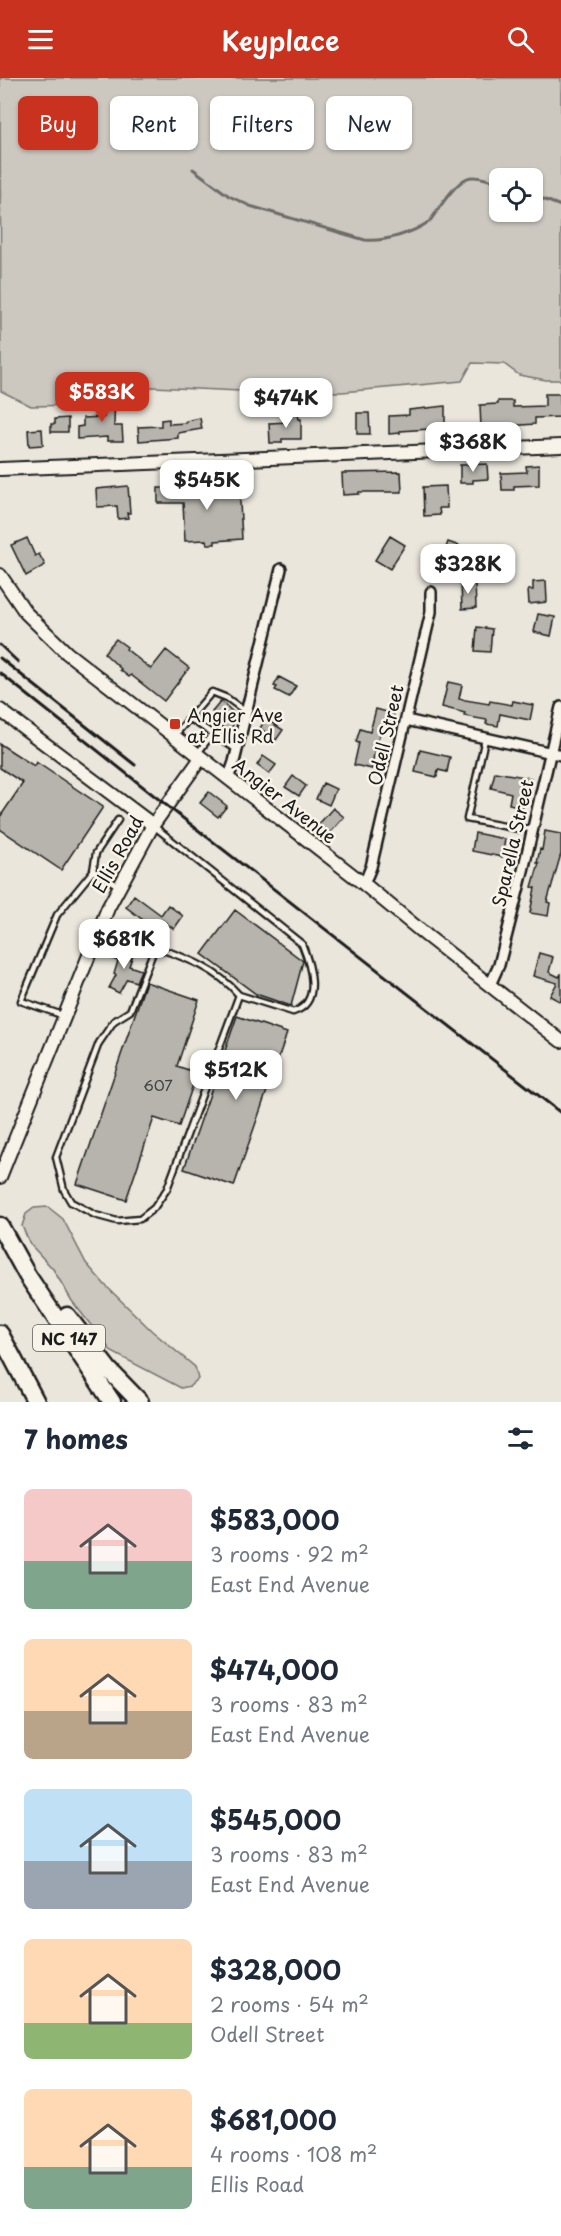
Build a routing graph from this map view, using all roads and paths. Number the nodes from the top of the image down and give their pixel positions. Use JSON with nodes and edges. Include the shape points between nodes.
{"nodes":[{"id":1,"x":561,"y":446,"type":"edge"},
{"id":2,"x":0,"y":470,"type":"edge"},
{"id":3,"x":281,"y":569,"type":"dead end"},
{"id":4,"x":0,"y":574,"type":"edge"},
{"id":5,"x":431,"y":592,"type":"dead end"},
{"id":6,"x":561,"y":707,"type":"edge"},
{"id":7,"x":0,"y":710,"type":"edge"},
{"id":8,"x":246,"y":712,"type":"junction"},
{"id":9,"x":189,"y":718,"type":"junction"},
{"id":10,"x":406,"y":720,"type":"junction"},
{"id":11,"x":212,"y":734,"type":"junction"},
{"id":12,"x":173,"y":737,"type":"junction"},
{"id":13,"x":485,"y":739,"type":"junction"},
{"id":14,"x":237,"y":750,"type":"junction"},
{"id":15,"x":550,"y":752,"type":"junction"},
{"id":16,"x":561,"y":755,"type":"edge"},
{"id":17,"x":199,"y":756,"type":"junction"},
{"id":18,"x":228,"y":779,"type":"junction"},
{"id":19,"x":118,"y":820,"type":"dead end"},
{"id":20,"x":153,"y":825,"type":"junction"},
{"id":21,"x":533,"y":828,"type":"junction"},
{"id":22,"x":93,"y":871,"type":"junction"},
{"id":23,"x":364,"y":884,"type":"junction"},
{"id":24,"x":119,"y":886,"type":"junction"},
{"id":25,"x":101,"y":922,"type":"junction"},
{"id":26,"x":155,"y":947,"type":"junction"},
{"id":27,"x":490,"y":985,"type":"junction"},
{"id":28,"x":239,"y":995,"type":"junction"},
{"id":29,"x":65,"y":1016,"type":"junction"},
{"id":30,"x":561,"y":1041,"type":"edge"},
{"id":31,"x":0,"y":1177,"type":"edge"},
{"id":32,"x":4,"y":1232,"type":"edge"},
{"id":33,"x":27,"y":1275,"type":"junction"},
{"id":34,"x":1,"y":1336,"type":"edge"},
{"id":35,"x":30,"y":1402,"type":"edge"},
{"id":36,"x":36,"y":1402,"type":"edge"},
{"id":37,"x":112,"y":1402,"type":"edge"},
{"id":38,"x":140,"y":1402,"type":"edge"}],
"edges":[{"from":1,"to":2,"type":"main road"},
{"from":3,"to":8,"type":"street"},
{"from":4,"to":12,"type":"main road","name":"Angier Avenue","via":[[43,632]]},
{"from":5,"to":10,"type":"street","name":"Odell Street"},
{"from":6,"to":15,"type":"street","name":"Sparella Street"},
{"from":7,"to":20,"type":"main road"},
{"from":8,"to":9,"type":"lane","via":[[212,692]]},
{"from":8,"to":14,"type":"street"},
{"from":9,"to":11,"type":"lane"},
{"from":9,"to":12,"type":"lane"},
{"from":10,"to":13,"type":"street"},
{"from":10,"to":23,"type":"street","name":"Odell Street"},
{"from":11,"to":14,"type":"lane"},
{"from":11,"to":17,"type":"lane"},
{"from":12,"to":17,"type":"main road","name":"Angier Avenue"},
{"from":13,"to":15,"type":"street"},
{"from":13,"to":21,"type":"lane","via":[[467,819]]},
{"from":14,"to":18,"type":"street"},
{"from":15,"to":16,"type":"street"},
{"from":15,"to":21,"type":"street","name":"Sparella Street"},
{"from":17,"to":18,"type":"main road","name":"Angier Avenue"},
{"from":17,"to":20,"type":"main road","name":"Ellis Road"},
{"from":18,"to":23,"type":"main road","name":"Angier Avenue"},
{"from":19,"to":22,"type":"lane","via":[[96,853]]},
{"from":20,"to":24,"type":"main road","name":"Ellis Road"},
{"from":20,"to":28,"type":"lane","via":[[302,944],[313,983],[311,993],[298,1010],[293,1012]]},
{"from":21,"to":27,"type":"street","name":"Sparella Street","via":[[499,965]]},
{"from":22,"to":24,"type":"lane"},
{"from":22,"to":29,"type":"lane","via":[[57,915],[21,1001]]},
{"from":23,"to":27,"type":"main road","name":"Angier Avenue"},
{"from":24,"to":25,"type":"main road","name":"Ellis Road"},
{"from":25,"to":26,"type":"lane"},
{"from":25,"to":29,"type":"main road","name":"Ellis Road"},
{"from":26,"to":28,"type":"lane","via":[[197,962],[228,982]]},
{"from":26,"to":28,"type":"lane","via":[[130,1011],[114,1021],[99,1043],[56,1157],[71,1202],[117,1221],[140,1219],[154,1208],[167,1189]]},
{"from":27,"to":30,"type":"main road","name":"Angier Avenue"},
{"from":29,"to":31,"type":"main road","name":"Ellis Road"},
{"from":32,"to":33,"type":"highway","number":"NC 147"},
{"from":33,"to":37,"type":"highway","number":"NC 147"},
{"from":33,"to":38,"type":"highway","via":[[50,1295],[108,1369]]},
{"from":34,"to":35,"type":"highway"},
{"from":34,"to":36,"type":"highway","number":"NC 147"}]}
